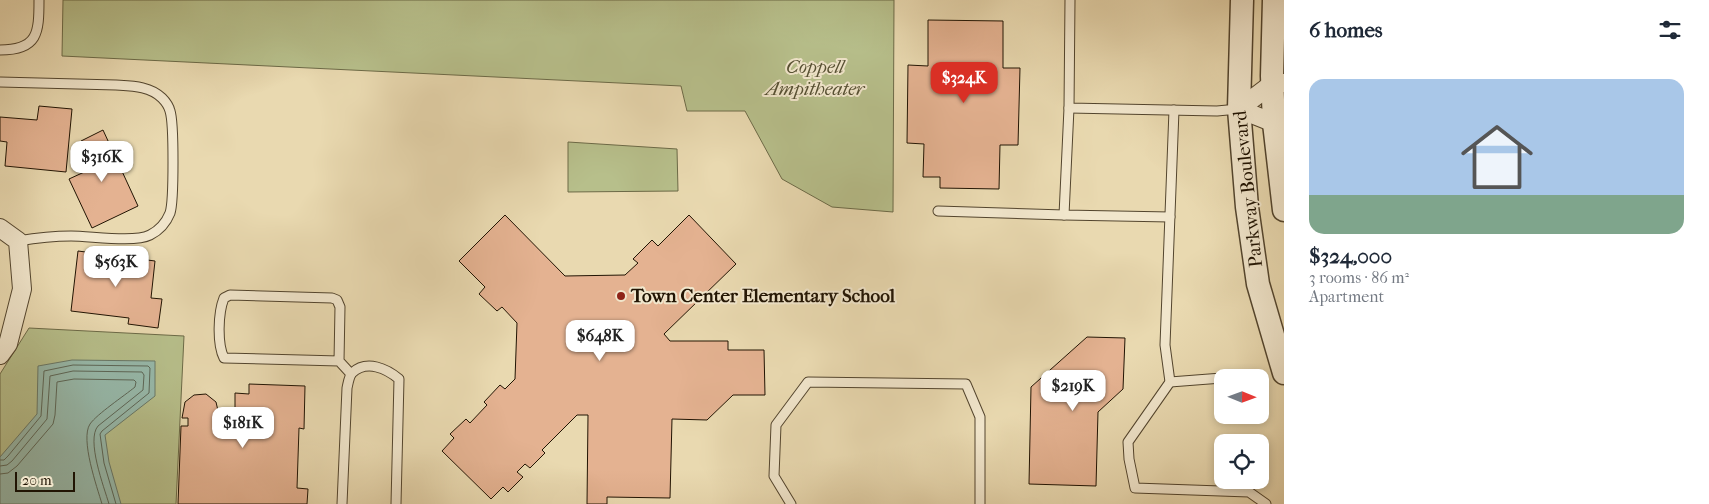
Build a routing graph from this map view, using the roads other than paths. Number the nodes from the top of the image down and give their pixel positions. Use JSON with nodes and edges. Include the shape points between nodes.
{"nodes":[{"id":1,"x":39,"y":0,"type":"edge"},
{"id":2,"x":1070,"y":0,"type":"edge"},
{"id":3,"x":1242,"y":0,"type":"edge"},
{"id":4,"x":1274,"y":0,"type":"edge"},
{"id":5,"x":0,"y":50,"type":"edge"},
{"id":6,"x":0,"y":82,"type":"edge"},
{"id":7,"x":1278,"y":84,"type":"edge"},
{"id":8,"x":1069,"y":108,"type":"junction"},
{"id":9,"x":1238,"y":109,"type":"junction"},
{"id":10,"x":1174,"y":110,"type":"junction"},
{"id":11,"x":1279,"y":123,"type":"edge"},
{"id":12,"x":1284,"y":210,"type":"edge"},
{"id":13,"x":938,"y":211,"type":"dead end"},
{"id":14,"x":1064,"y":215,"type":"junction"},
{"id":15,"x":1170,"y":217,"type":"junction"},
{"id":16,"x":0,"y":228,"type":"edge"},
{"id":17,"x":18,"y":241,"type":"junction"},
{"id":18,"x":0,"y":355,"type":"edge"},
{"id":19,"x":339,"y":360,"type":"junction"},
{"id":20,"x":1284,"y":373,"type":"edge"},
{"id":21,"x":351,"y":374,"type":"junction"},
{"id":22,"x":1214,"y":379,"type":"edge"},
{"id":23,"x":1170,"y":382,"type":"junction"},
{"id":24,"x":342,"y":504,"type":"edge"},
{"id":25,"x":396,"y":504,"type":"edge"},
{"id":26,"x":791,"y":504,"type":"edge"},
{"id":27,"x":980,"y":504,"type":"edge"},
{"id":28,"x":1266,"y":504,"type":"edge"}],
"edges":[{"from":1,"to":5,"type":"lane","via":[[37,34],[26,47]]},
{"from":2,"to":8,"type":"lane"},
{"from":3,"to":9,"type":"street","name":"Parkway Boulevard"},
{"from":4,"to":7,"type":"street","name":"Parkway Boulevard"},
{"from":6,"to":17,"type":"lane","via":[[135,86],[150,90],[162,98],[170,111],[172,128],[172,192],[170,212],[164,226],[149,236],[134,238],[70,236]]},
{"from":7,"to":9,"type":"street"},
{"from":7,"to":11,"type":"street","name":"Parkway Boulevard"},
{"from":8,"to":10,"type":"lane"},
{"from":8,"to":14,"type":"lane"},
{"from":9,"to":10,"type":"lane"},
{"from":9,"to":11,"type":"street"},
{"from":9,"to":20,"type":"street","name":"Parkway Boulevard","via":[[1258,284]]},
{"from":10,"to":15,"type":"lane"},
{"from":11,"to":12,"type":"street","name":"Parkway Boulevard"},
{"from":13,"to":14,"type":"lane"},
{"from":14,"to":15,"type":"lane"},
{"from":15,"to":23,"type":"lane","via":[[1165,344]]},
{"from":16,"to":17,"type":"street"},
{"from":17,"to":18,"type":"street","via":[[22,289],[8,344]]},
{"from":19,"to":19,"type":"lane","via":[[224,358],[219,349],[224,298],[230,295],[337,300],[340,307]]},
{"from":19,"to":21,"type":"lane"},
{"from":21,"to":24,"type":"lane","via":[[347,388]]},
{"from":21,"to":25,"type":"lane","via":[[362,367],[376,366],[400,380]]},
{"from":22,"to":23,"type":"lane"},
{"from":23,"to":28,"type":"lane","via":[[1128,442],[1135,488],[1249,492]]},
{"from":26,"to":27,"type":"lane","via":[[774,476],[776,425],[808,382],[966,384],[980,417]]}]}
